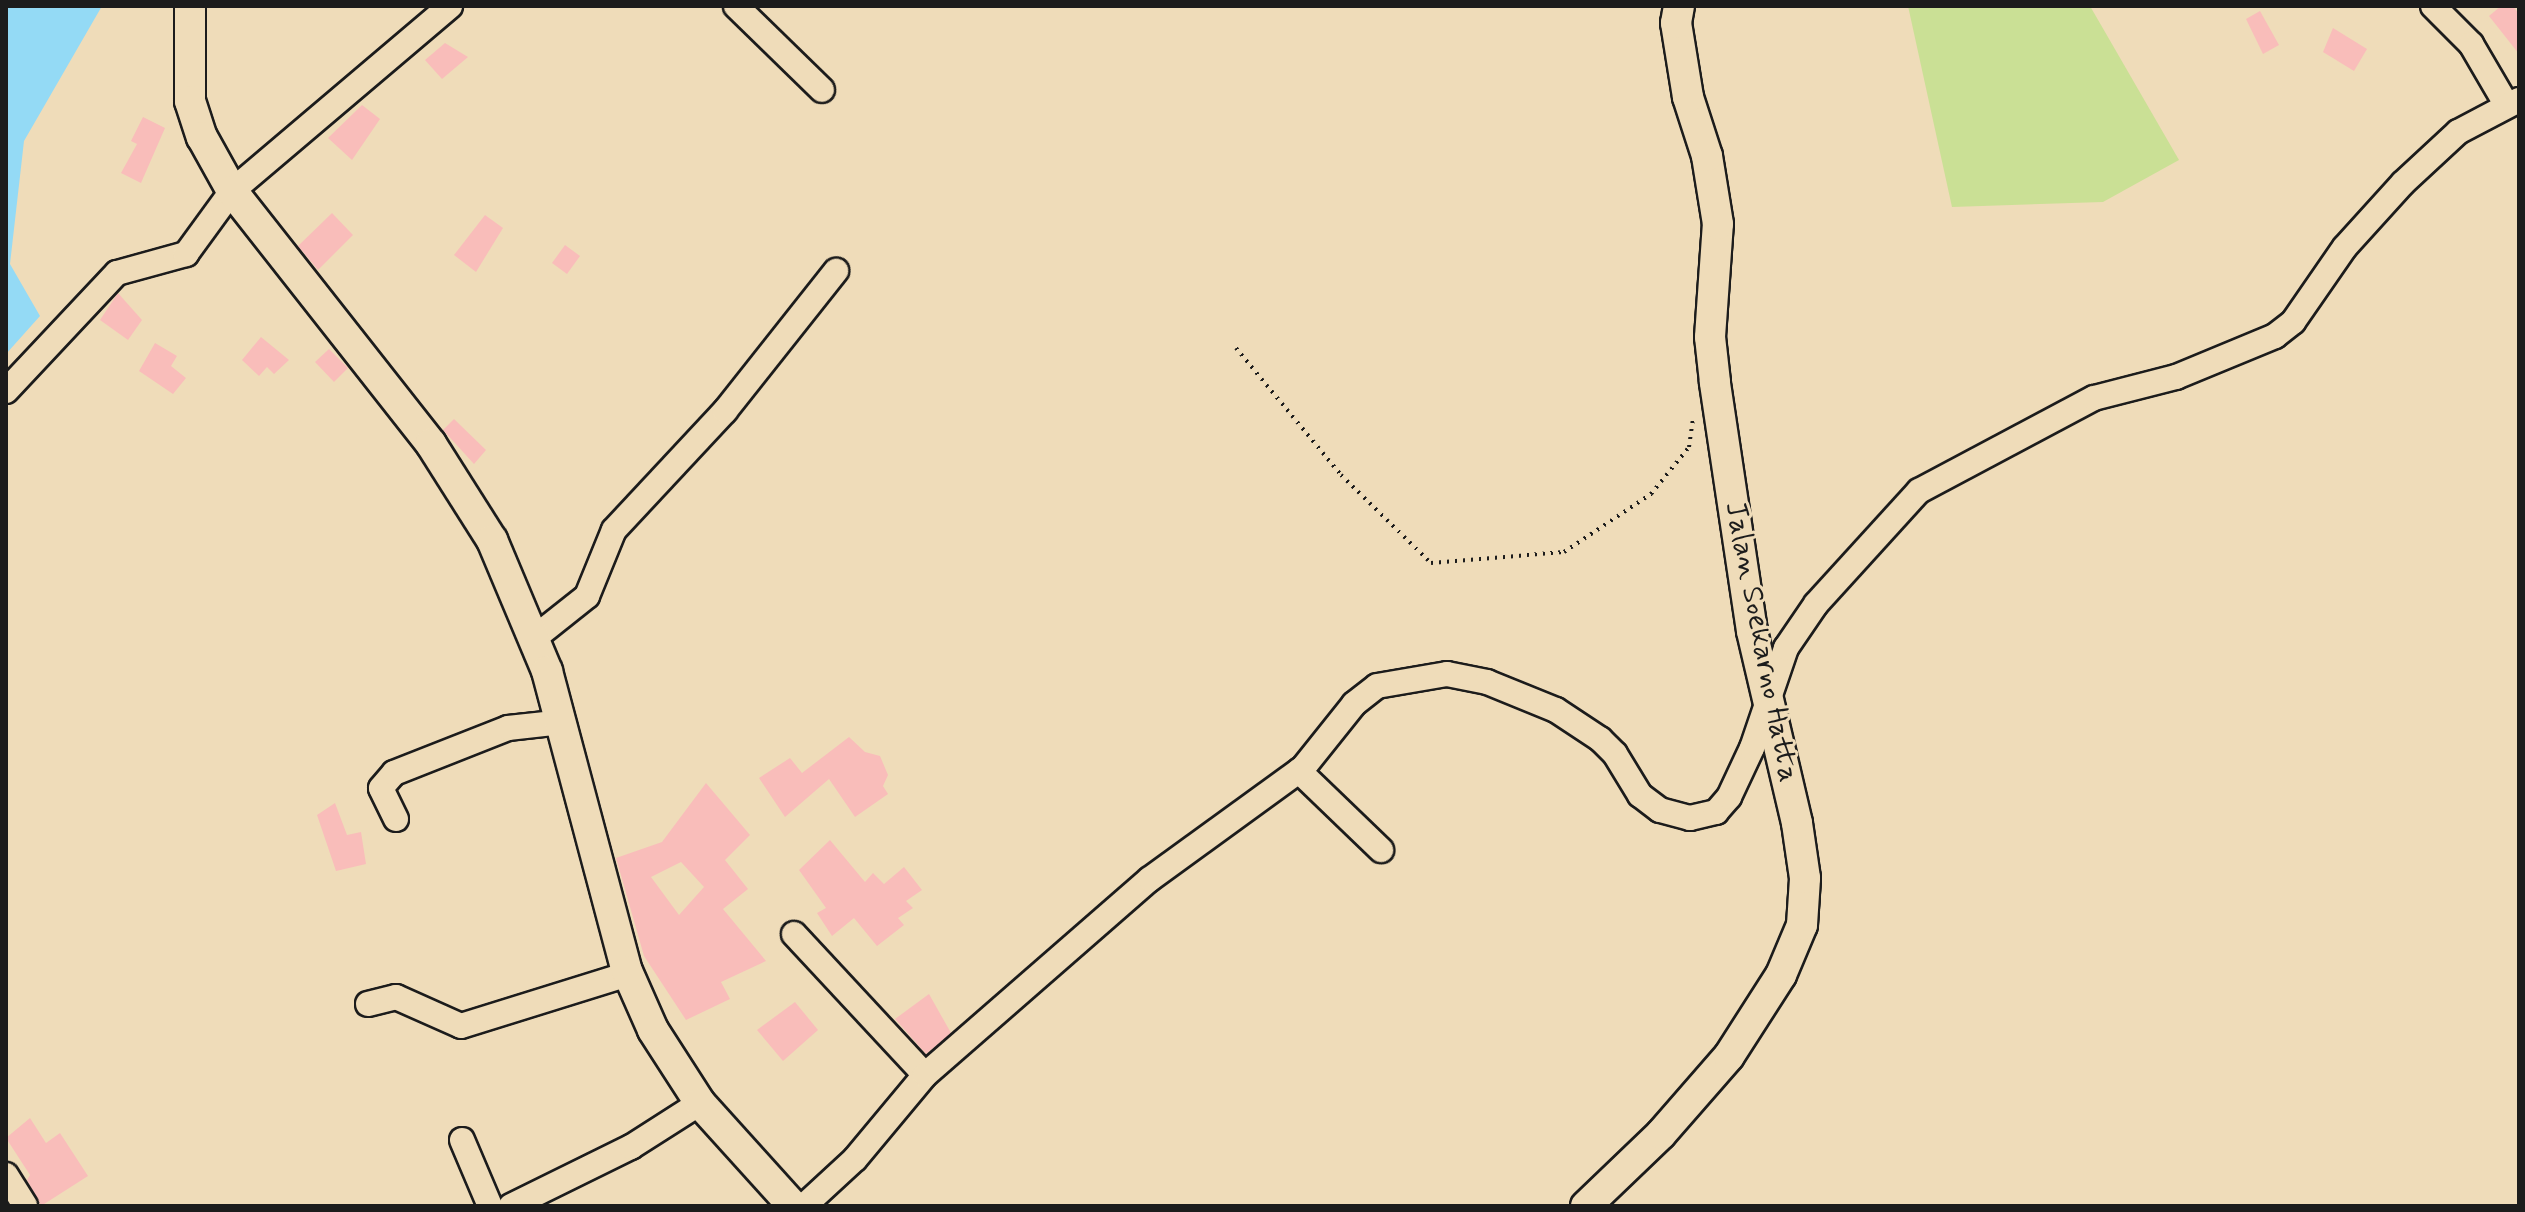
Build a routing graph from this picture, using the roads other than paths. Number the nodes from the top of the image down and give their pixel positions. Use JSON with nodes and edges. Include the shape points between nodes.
{"nodes":[{"id":1,"x":190,"y":6,"type":"edge"},
{"id":2,"x":450,"y":6,"type":"edge"},
{"id":3,"x":736,"y":6,"type":"edge"},
{"id":4,"x":1679,"y":6,"type":"edge"},
{"id":5,"x":2433,"y":6,"type":"edge"},
{"id":6,"x":822,"y":90,"type":"dead end"},
{"id":7,"x":2512,"y":102,"type":"edge"},
{"id":8,"x":232,"y":191,"type":"junction"},
{"id":9,"x":836,"y":271,"type":"dead end"},
{"id":10,"x":6,"y":391,"type":"edge"},
{"id":11,"x":533,"y":639,"type":"junction"},
{"id":12,"x":1768,"y":696,"type":"junction"},
{"id":13,"x":562,"y":722,"type":"junction"},
{"id":14,"x":1299,"y":771,"type":"junction"},
{"id":15,"x":396,"y":819,"type":"dead end"},
{"id":16,"x":1381,"y":850,"type":"dead end"},
{"id":17,"x":794,"y":934,"type":"dead end"},
{"id":18,"x":628,"y":974,"type":"junction"},
{"id":19,"x":368,"y":1004,"type":"dead end"},
{"id":20,"x":925,"y":1075,"type":"junction"},
{"id":21,"x":700,"y":1103,"type":"junction"},
{"id":22,"x":462,"y":1140,"type":"dead end"},
{"id":23,"x":6,"y":1175,"type":"edge"},
{"id":24,"x":25,"y":1206,"type":"edge"},
{"id":25,"x":490,"y":1206,"type":"edge"},
{"id":26,"x":511,"y":1206,"type":"edge"},
{"id":27,"x":793,"y":1206,"type":"edge"},
{"id":28,"x":804,"y":1206,"type":"edge"},
{"id":29,"x":1586,"y":1206,"type":"edge"}],
"edges":[{"from":1,"to":8,"type":"street","via":[[190,101],[202,137]]},
{"from":2,"to":8,"type":"street"},
{"from":3,"to":6,"type":"street"},
{"from":4,"to":12,"type":"street","name":"Jalan Soekarno Hatta","via":[[1676,23],[1688,97],[1707,156],[1718,224],[1710,337],[1715,382],[1752,631]]},
{"from":5,"to":7,"type":"street","via":[[2471,44]]},
{"from":7,"to":12,"type":"street","via":[[2458,132],[2378,207],[2293,322],[2275,336],[2176,377],[2094,398],[1919,491],[1816,604],[1786,648]]},
{"from":8,"to":10,"type":"street","via":[[186,254],[117,273]]},
{"from":8,"to":11,"type":"street","via":[[395,397],[474,509]]},
{"from":9,"to":11,"type":"street","via":[[725,411],[614,530],[587,596]]},
{"from":11,"to":13,"type":"street"},
{"from":12,"to":14,"type":"street","via":[[1761,728],[1729,797],[1716,812],[1690,818],[1660,810],[1640,795],[1615,754],[1580,725],[1487,682],[1447,674],[1393,681],[1369,691]]},
{"from":12,"to":29,"type":"street","name":"Jalan Soekarno Hatta","via":[[1797,823],[1805,878],[1802,925],[1781,975],[1729,1056],[1661,1134]]},
{"from":13,"to":15,"type":"street","via":[[508,728],[394,773],[381,788]]},
{"from":13,"to":18,"type":"street"},
{"from":14,"to":16,"type":"street"},
{"from":14,"to":20,"type":"street","via":[[1150,879]]},
{"from":17,"to":20,"type":"street"},
{"from":18,"to":19,"type":"street","via":[[461,1026],[396,997]]},
{"from":18,"to":21,"type":"street","via":[[653,1030]]},
{"from":20,"to":28,"type":"street","via":[[855,1159]]},
{"from":21,"to":26,"type":"street","via":[[631,1147]]},
{"from":21,"to":27,"type":"street"},
{"from":22,"to":25,"type":"street"},
{"from":23,"to":24,"type":"street"}]}
